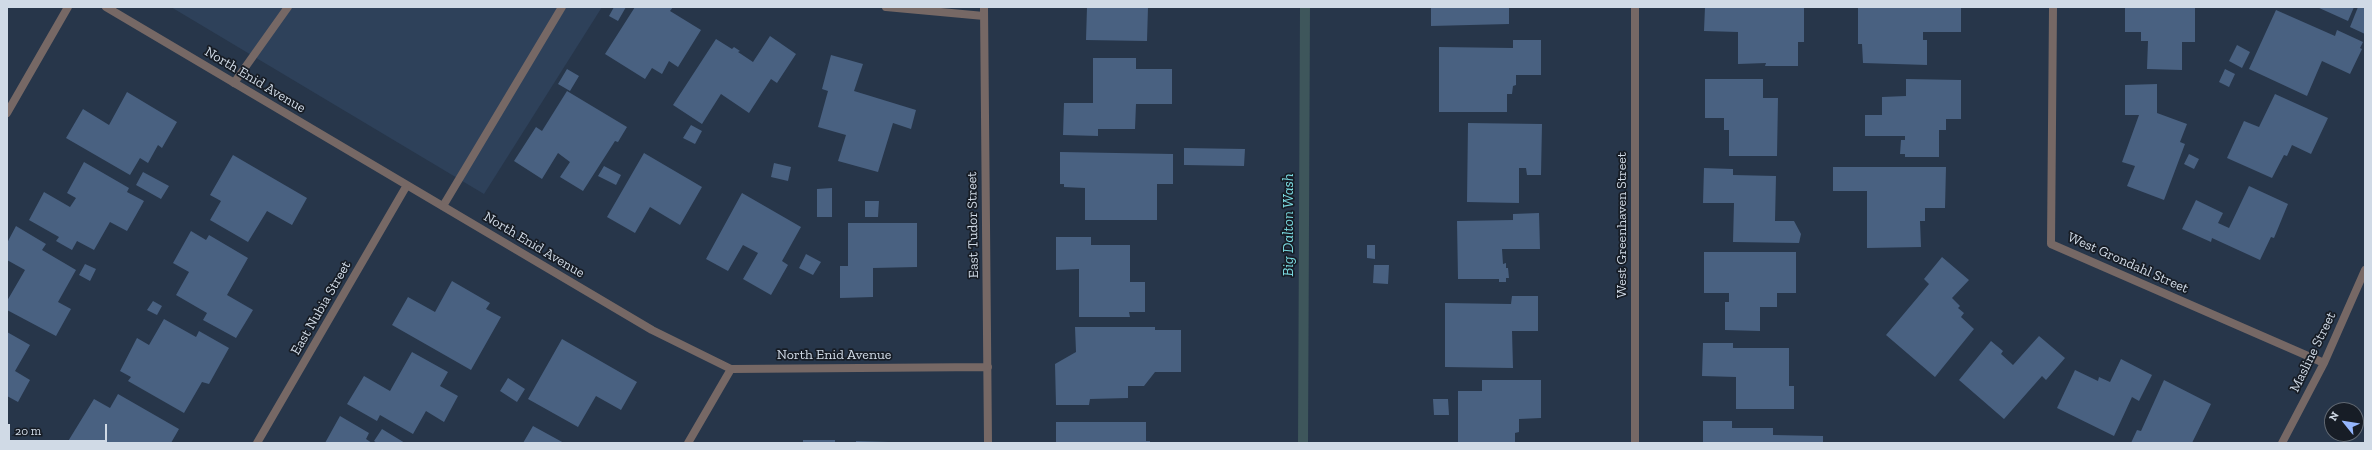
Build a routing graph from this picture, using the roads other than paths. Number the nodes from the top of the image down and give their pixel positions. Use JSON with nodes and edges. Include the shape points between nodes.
{"nodes":[{"id":1,"x":68,"y":7,"type":"edge"},
{"id":2,"x":106,"y":7,"type":"edge"},
{"id":3,"x":288,"y":7,"type":"edge"},
{"id":4,"x":562,"y":7,"type":"edge"},
{"id":5,"x":886,"y":7,"type":"edge"},
{"id":6,"x":984,"y":7,"type":"edge"},
{"id":7,"x":1635,"y":7,"type":"edge"},
{"id":8,"x":2053,"y":7,"type":"edge"},
{"id":9,"x":984,"y":16,"type":"junction"},
{"id":10,"x":234,"y":83,"type":"junction"},
{"id":11,"x":7,"y":113,"type":"edge"},
{"id":12,"x":407,"y":185,"type":"junction"},
{"id":13,"x":443,"y":206,"type":"junction"},
{"id":14,"x":2365,"y":270,"type":"edge"},
{"id":15,"x":2324,"y":363,"type":"junction"},
{"id":16,"x":988,"y":367,"type":"junction"},
{"id":17,"x":731,"y":369,"type":"junction"},
{"id":18,"x":257,"y":443,"type":"edge"},
{"id":19,"x":688,"y":443,"type":"edge"},
{"id":20,"x":988,"y":443,"type":"edge"},
{"id":21,"x":1635,"y":443,"type":"edge"},
{"id":22,"x":2282,"y":443,"type":"edge"}],
"edges":[{"from":1,"to":11,"type":"street"},
{"from":2,"to":10,"type":"street","name":"North Enid Avenue"},
{"from":3,"to":10,"type":"street"},
{"from":4,"to":13,"type":"street"},
{"from":5,"to":9,"type":"street"},
{"from":6,"to":9,"type":"street","name":"East Tudor Street"},
{"from":7,"to":21,"type":"street","name":"West Greenhaven Street"},
{"from":8,"to":15,"type":"street","name":"West Grondahl Street","via":[[2051,244]]},
{"from":9,"to":16,"type":"street","name":"East Tudor Street"},
{"from":10,"to":12,"type":"street","name":"North Enid Avenue"},
{"from":12,"to":13,"type":"street","name":"North Enid Avenue"},
{"from":12,"to":18,"type":"street","name":"East Nubia Street"},
{"from":13,"to":17,"type":"street","name":"North Enid Avenue","via":[[652,330]]},
{"from":14,"to":15,"type":"street","name":"Masline Street"},
{"from":15,"to":22,"type":"street","name":"Masline Street"},
{"from":16,"to":17,"type":"street","name":"North Enid Avenue"},
{"from":16,"to":20,"type":"street","name":"East Tudor Street"},
{"from":17,"to":19,"type":"street"}]}
